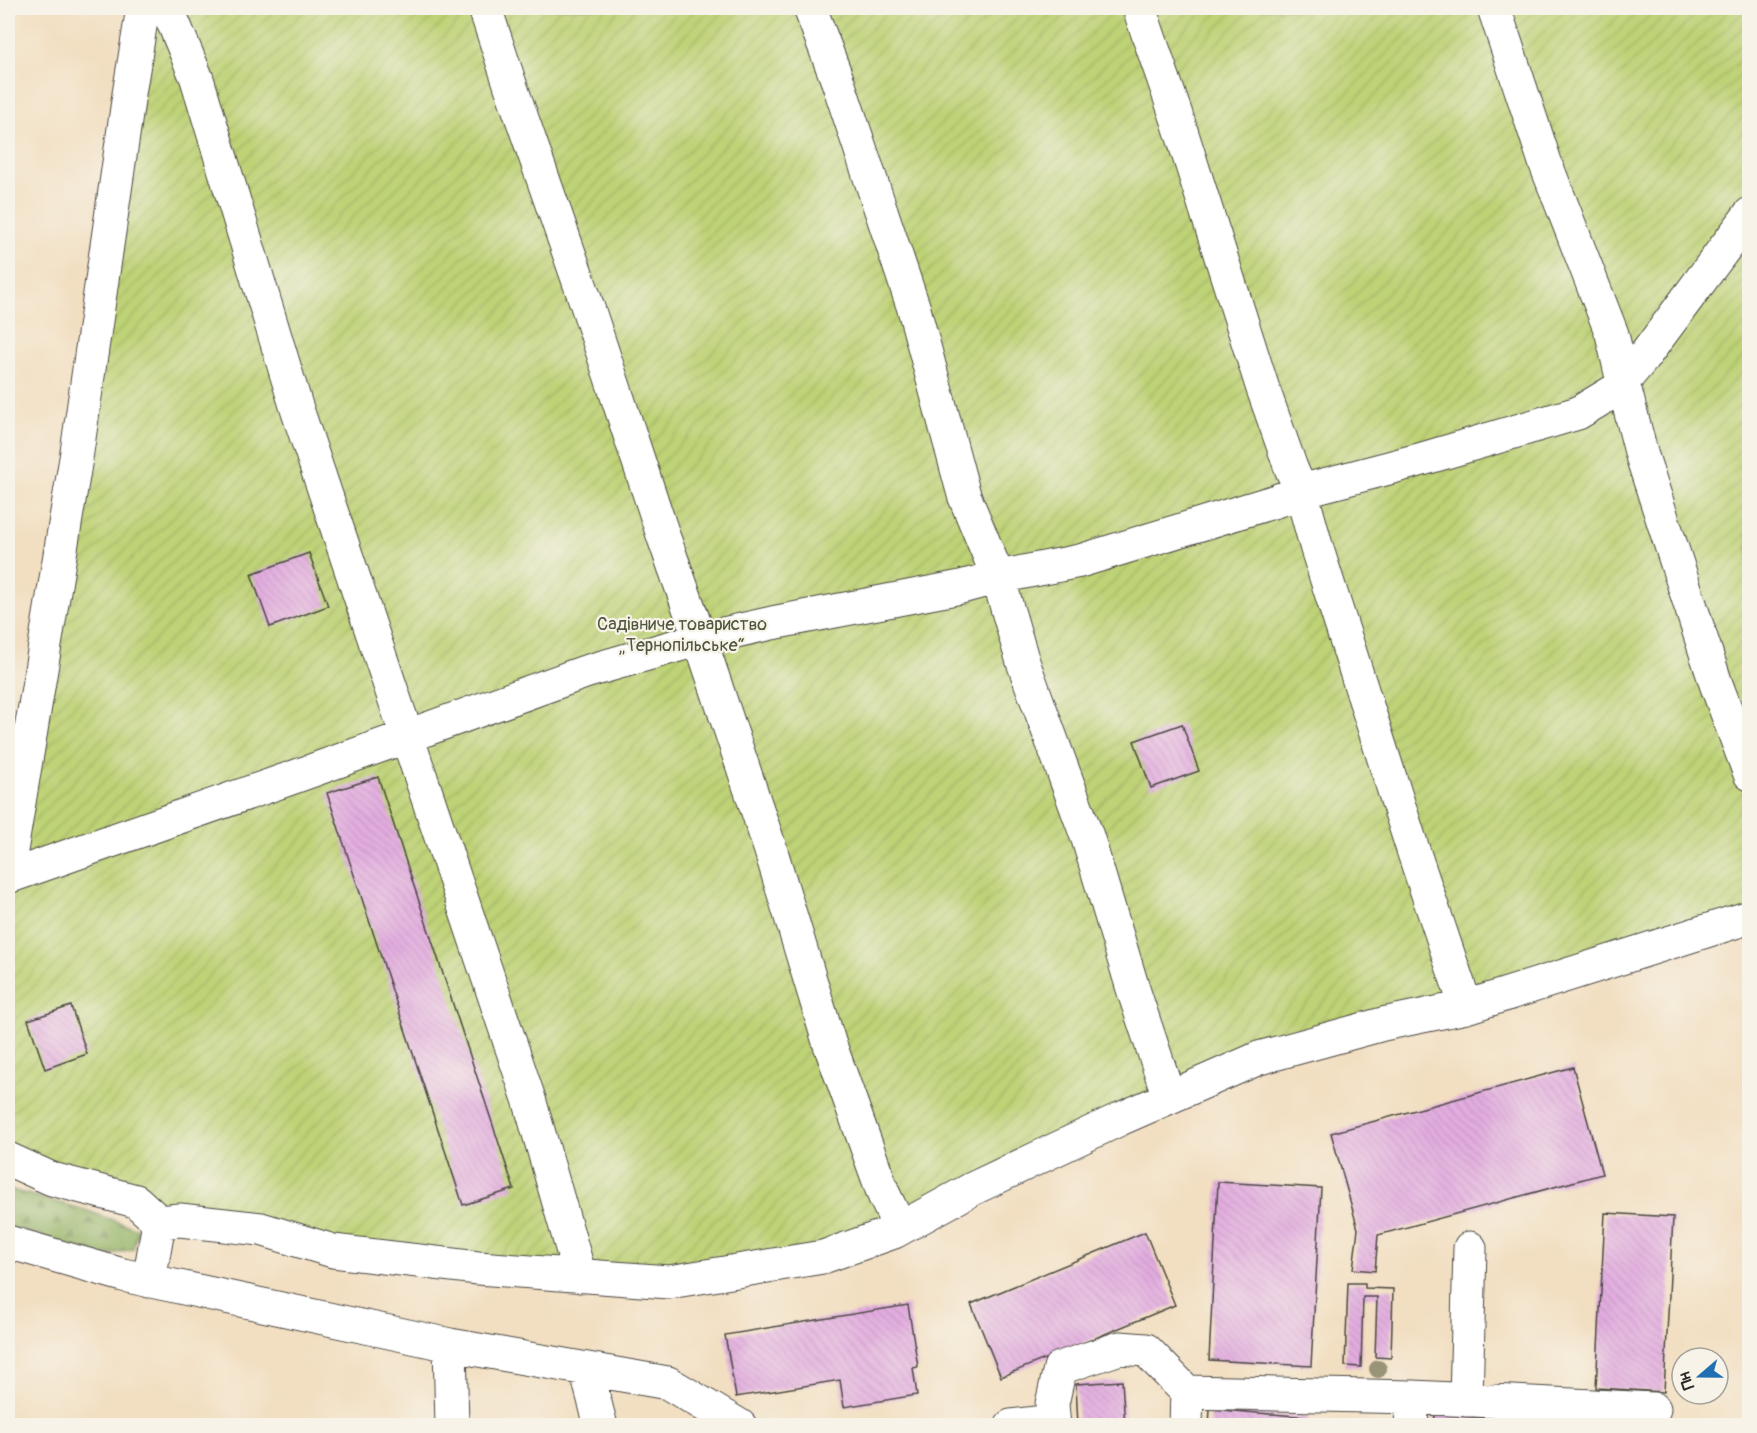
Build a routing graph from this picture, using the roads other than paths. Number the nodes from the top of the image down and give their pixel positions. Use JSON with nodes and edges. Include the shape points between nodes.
{"nodes":[{"id":1,"x":143,"y":8,"type":"edge"},
{"id":2,"x":163,"y":8,"type":"edge"},
{"id":3,"x":485,"y":8,"type":"edge"},
{"id":4,"x":810,"y":8,"type":"edge"},
{"id":5,"x":1139,"y":8,"type":"edge"},
{"id":6,"x":1494,"y":8,"type":"edge"},
{"id":7,"x":1749,"y":214,"type":"edge"},
{"id":8,"x":1623,"y":382,"type":"junction"},
{"id":9,"x":1301,"y":490,"type":"junction"},
{"id":10,"x":998,"y":577,"type":"junction"},
{"id":11,"x":700,"y":639,"type":"junction"},
{"id":12,"x":407,"y":736,"type":"junction"},
{"id":13,"x":1749,"y":774,"type":"edge"},
{"id":14,"x":8,"y":869,"type":"edge"},
{"id":15,"x":8,"y":877,"type":"edge"},
{"id":16,"x":1749,"y":917,"type":"edge"},
{"id":17,"x":1466,"y":1006,"type":"junction"},
{"id":18,"x":1169,"y":1097,"type":"junction"},
{"id":19,"x":8,"y":1159,"type":"edge"},
{"id":20,"x":159,"y":1222,"type":"junction"},
{"id":21,"x":900,"y":1228,"type":"junction"},
{"id":22,"x":8,"y":1242,"type":"edge"},
{"id":23,"x":1470,"y":1248,"type":"dead end"},
{"id":24,"x":580,"y":1276,"type":"junction"},
{"id":25,"x":149,"y":1281,"type":"junction"},
{"id":26,"x":450,"y":1346,"type":"junction"},
{"id":27,"x":586,"y":1369,"type":"junction"},
{"id":28,"x":1187,"y":1392,"type":"junction"},
{"id":29,"x":1466,"y":1400,"type":"junction"},
{"id":30,"x":1654,"y":1409,"type":"dead end"},
{"id":31,"x":1412,"y":1411,"type":"edge"},
{"id":32,"x":1053,"y":1423,"type":"edge"},
{"id":33,"x":452,"y":1425,"type":"edge"},
{"id":34,"x":601,"y":1425,"type":"edge"},
{"id":35,"x":740,"y":1425,"type":"edge"},
{"id":36,"x":1011,"y":1425,"type":"edge"},
{"id":37,"x":1186,"y":1425,"type":"edge"}],
"edges":[{"from":1,"to":14,"type":"street","via":[[77,452]]},
{"from":2,"to":12,"type":"street","via":[[169,12],[197,79],[297,409]]},
{"from":3,"to":11,"type":"street"},
{"from":4,"to":10,"type":"street","via":[[914,309],[964,495]]},
{"from":5,"to":9,"type":"street","via":[[1262,386]]},
{"from":6,"to":8,"type":"street","via":[[1545,162],[1612,334]]},
{"from":7,"to":8,"type":"street"},
{"from":8,"to":9,"type":"street","via":[[1578,413]]},
{"from":8,"to":13,"type":"street","via":[[1642,456]]},
{"from":9,"to":10,"type":"street","via":[[1080,561]]},
{"from":9,"to":17,"type":"street","via":[[1410,842]]},
{"from":10,"to":11,"type":"street","via":[[961,588]]},
{"from":10,"to":18,"type":"street","via":[[1023,662],[1088,839]]},
{"from":11,"to":12,"type":"street","via":[[585,672]]},
{"from":11,"to":21,"type":"street","via":[[829,1042],[884,1195]]},
{"from":12,"to":15,"type":"street"},
{"from":12,"to":24,"type":"street","via":[[529,1099]]},
{"from":16,"to":17,"type":"street"},
{"from":17,"to":18,"type":"street","via":[[1259,1058]]},
{"from":18,"to":21,"type":"street","via":[[972,1189]]},
{"from":19,"to":20,"type":"street","via":[[52,1179],[136,1201]]},
{"from":20,"to":24,"type":"street","via":[[180,1220],[261,1229],[333,1251]]},
{"from":20,"to":25,"type":"street"},
{"from":21,"to":24,"type":"street","via":[[823,1257],[669,1282]]},
{"from":22,"to":25,"type":"street"},
{"from":23,"to":29,"type":"street"},
{"from":25,"to":26,"type":"street"},
{"from":26,"to":27,"type":"street"},
{"from":26,"to":33,"type":"street"},
{"from":27,"to":34,"type":"street"},
{"from":27,"to":35,"type":"street","via":[[668,1383]]},
{"from":28,"to":31,"type":"street"},
{"from":28,"to":32,"type":"street","via":[[1146,1350],[1120,1348],[1060,1368],[1052,1404]]},
{"from":28,"to":37,"type":"street"},
{"from":29,"to":30,"type":"street"},
{"from":29,"to":31,"type":"street"},
{"from":32,"to":36,"type":"street"}]}
